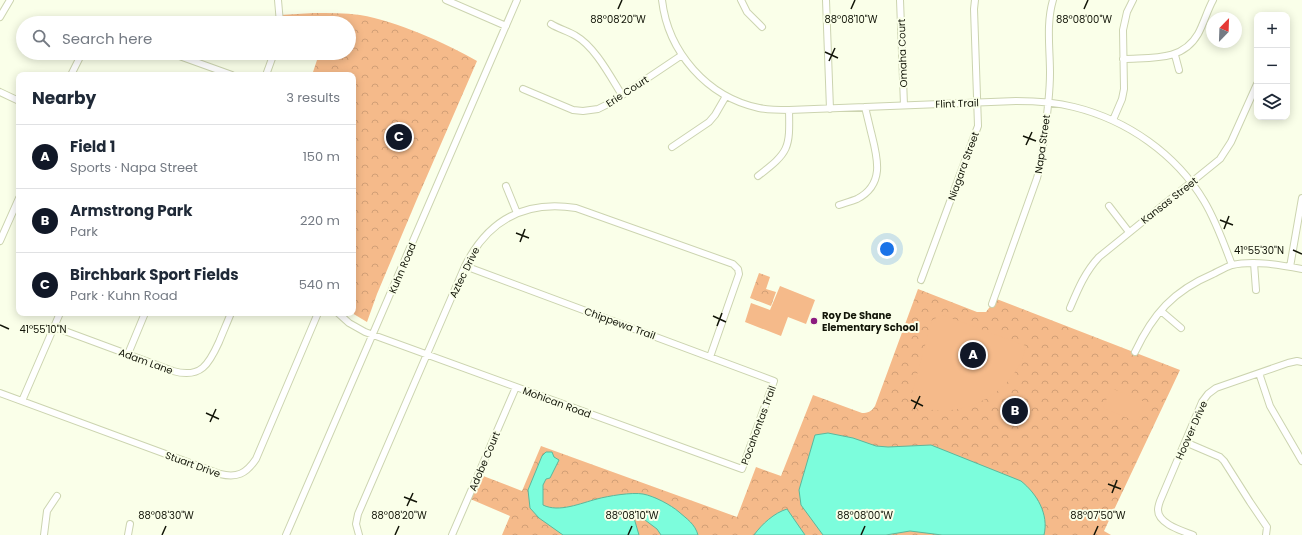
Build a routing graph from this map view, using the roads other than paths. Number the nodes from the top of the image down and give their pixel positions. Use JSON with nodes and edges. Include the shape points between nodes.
{"nodes":[{"id":1,"x":10,"y":0,"type":"edge"},
{"id":2,"x":278,"y":0,"type":"edge"},
{"id":3,"x":517,"y":0,"type":"edge"},
{"id":4,"x":662,"y":0,"type":"edge"},
{"id":5,"x":741,"y":0,"type":"edge"},
{"id":6,"x":826,"y":0,"type":"edge"},
{"id":7,"x":900,"y":0,"type":"edge"},
{"id":8,"x":975,"y":0,"type":"edge"},
{"id":9,"x":1053,"y":0,"type":"edge"},
{"id":10,"x":1133,"y":0,"type":"edge"},
{"id":11,"x":1213,"y":0,"type":"edge"},
{"id":12,"x":450,"y":1,"type":"edge"},
{"id":13,"x":279,"y":16,"type":"edge"},
{"id":14,"x":0,"y":17,"type":"edge"},
{"id":15,"x":551,"y":24,"type":"dead end"},
{"id":16,"x":506,"y":26,"type":"junction"},
{"id":17,"x":762,"y":27,"type":"dead end"},
{"id":18,"x":682,"y":55,"type":"junction"},
{"id":19,"x":1176,"y":55,"type":"junction"},
{"id":20,"x":1123,"y":59,"type":"junction"},
{"id":21,"x":78,"y":60,"type":"edge"},
{"id":22,"x":190,"y":60,"type":"edge"},
{"id":23,"x":271,"y":60,"type":"edge"},
{"id":24,"x":1179,"y":70,"type":"dead end"},
{"id":25,"x":72,"y":72,"type":"edge"},
{"id":26,"x":224,"y":72,"type":"edge"},
{"id":27,"x":267,"y":72,"type":"edge"},
{"id":28,"x":523,"y":89,"type":"dead end"},
{"id":29,"x":1254,"y":91,"type":"edge"},
{"id":30,"x":0,"y":92,"type":"edge"},
{"id":31,"x":622,"y":95,"type":"junction"},
{"id":32,"x":726,"y":96,"type":"junction"},
{"id":33,"x":16,"y":100,"type":"edge"},
{"id":34,"x":978,"y":102,"type":"junction"},
{"id":35,"x":1048,"y":102,"type":"junction"},
{"id":36,"x":904,"y":105,"type":"junction"},
{"id":37,"x":866,"y":107,"type":"junction"},
{"id":38,"x":830,"y":109,"type":"junction"},
{"id":39,"x":790,"y":110,"type":"junction"},
{"id":40,"x":1113,"y":120,"type":"junction"},
{"id":41,"x":672,"y":147,"type":"dead end"},
{"id":42,"x":758,"y":176,"type":"dead end"},
{"id":43,"x":1191,"y":184,"type":"junction"},
{"id":44,"x":506,"y":186,"type":"dead end"},
{"id":45,"x":1302,"y":198,"type":"edge"},
{"id":46,"x":16,"y":205,"type":"edge"},
{"id":47,"x":839,"y":205,"type":"dead end"},
{"id":48,"x":1109,"y":206,"type":"dead end"},
{"id":49,"x":517,"y":213,"type":"junction"},
{"id":50,"x":1129,"y":232,"type":"junction"},
{"id":51,"x":0,"y":241,"type":"edge"},
{"id":52,"x":1254,"y":264,"type":"junction"},
{"id":53,"x":1232,"y":265,"type":"junction"},
{"id":54,"x":465,"y":266,"type":"junction"},
{"id":55,"x":1290,"y":267,"type":"junction"},
{"id":56,"x":1302,"y":269,"type":"edge"},
{"id":57,"x":921,"y":280,"type":"dead end"},
{"id":58,"x":1256,"y":290,"type":"dead end"},
{"id":59,"x":992,"y":304,"type":"dead end"},
{"id":60,"x":1070,"y":308,"type":"dead end"},
{"id":61,"x":1161,"y":311,"type":"junction"},
{"id":62,"x":59,"y":316,"type":"edge"},
{"id":63,"x":145,"y":316,"type":"edge"},
{"id":64,"x":230,"y":316,"type":"edge"},
{"id":65,"x":317,"y":316,"type":"edge"},
{"id":66,"x":342,"y":316,"type":"edge"},
{"id":67,"x":54,"y":327,"type":"junction"},
{"id":68,"x":1182,"y":328,"type":"dead end"},
{"id":69,"x":373,"y":335,"type":"junction"},
{"id":70,"x":1135,"y":352,"type":"dead end"},
{"id":71,"x":128,"y":354,"type":"junction"},
{"id":72,"x":426,"y":354,"type":"junction"},
{"id":73,"x":710,"y":357,"type":"junction"},
{"id":74,"x":1302,"y":362,"type":"edge"},
{"id":75,"x":1258,"y":373,"type":"junction"},
{"id":76,"x":774,"y":381,"type":"joint"},
{"id":77,"x":516,"y":387,"type":"junction"},
{"id":78,"x":0,"y":393,"type":"edge"},
{"id":79,"x":22,"y":401,"type":"junction"},
{"id":80,"x":1185,"y":442,"type":"junction"},
{"id":81,"x":1302,"y":461,"type":"edge"},
{"id":82,"x":742,"y":469,"type":"joint"},
{"id":83,"x":57,"y":496,"type":"dead end"},
{"id":84,"x":130,"y":524,"type":"dead end"},
{"id":85,"x":44,"y":535,"type":"edge"},
{"id":86,"x":128,"y":535,"type":"edge"},
{"id":87,"x":286,"y":535,"type":"edge"},
{"id":88,"x":359,"y":535,"type":"edge"},
{"id":89,"x":452,"y":535,"type":"edge"},
{"id":90,"x":1193,"y":535,"type":"edge"},
{"id":91,"x":1266,"y":535,"type":"edge"}],
"edges":[{"from":1,"to":14,"type":"street"},
{"from":2,"to":13,"type":"street"},
{"from":3,"to":16,"type":"street","name":"Kuhn Road"},
{"from":4,"to":18,"type":"street","name":"Flint Trail","via":[[668,25]]},
{"from":5,"to":17,"type":"street","via":[[747,12]]},
{"from":6,"to":38,"type":"street"},
{"from":7,"to":36,"type":"street","name":"Omaha Court"},
{"from":8,"to":34,"type":"street","name":"Niagara Street"},
{"from":9,"to":35,"type":"street","name":"Napa Street","via":[[1048,29]]},
{"from":10,"to":20,"type":"street","via":[[1123,30]]},
{"from":11,"to":19,"type":"street","via":[[1195,38]]},
{"from":12,"to":16,"type":"street"},
{"from":15,"to":31,"type":"street","via":[[576,35],[586,43]]},
{"from":16,"to":69,"type":"street","name":"Kuhn Road"},
{"from":18,"to":31,"type":"street","name":"Erie Court"},
{"from":18,"to":32,"type":"street","name":"Flint Trail","via":[[700,76]]},
{"from":19,"to":20,"type":"street"},
{"from":19,"to":24,"type":"street"},
{"from":20,"to":40,"type":"street","via":[[1124,89]]},
{"from":21,"to":25,"type":"street"},
{"from":22,"to":26,"type":"street"},
{"from":23,"to":27,"type":"street"},
{"from":28,"to":31,"type":"street","name":"Erie Court","via":[[563,107],[583,111],[598,109]]},
{"from":29,"to":43,"type":"street","name":"Kansas Street","via":[[1225,153]]},
{"from":30,"to":33,"type":"street"},
{"from":32,"to":39,"type":"street","name":"Flint Trail","via":[[758,108]]},
{"from":32,"to":41,"type":"street","via":[[709,122]]},
{"from":34,"to":35,"type":"street","name":"Flint Trail"},
{"from":34,"to":36,"type":"street","name":"Flint Trail"},
{"from":34,"to":57,"type":"street","name":"Niagara Street","via":[[978,126]]},
{"from":35,"to":40,"type":"street","name":"Flint Trail","via":[[1074,107]]},
{"from":35,"to":59,"type":"street","name":"Napa Street","via":[[1038,178]]},
{"from":36,"to":37,"type":"street","name":"Flint Trail"},
{"from":37,"to":38,"type":"street","name":"Flint Trail"},
{"from":37,"to":47,"type":"street","via":[[877,154],[877,174],[862,196]]},
{"from":38,"to":39,"type":"street","name":"Flint Trail"},
{"from":39,"to":42,"type":"street","via":[[786,149],[777,161]]},
{"from":40,"to":43,"type":"street","name":"Flint Trail","via":[[1156,147],[1176,165]]},
{"from":43,"to":50,"type":"street","name":"Kansas Street"},
{"from":43,"to":53,"type":"street","name":"Flint Trail","via":[[1214,219]]},
{"from":44,"to":49,"type":"street"},
{"from":45,"to":55,"type":"street"},
{"from":46,"to":51,"type":"street"},
{"from":48,"to":50,"type":"street"},
{"from":49,"to":54,"type":"street","name":"Aztec Drive","via":[[483,237],[472,250]]},
{"from":49,"to":73,"type":"street","name":"Aztec Drive","via":[[549,206],[576,208],[733,264],[739,274]]},
{"from":50,"to":60,"type":"street","name":"Kansas Street","via":[[1091,265]]},
{"from":52,"to":53,"type":"street"},
{"from":52,"to":55,"type":"street"},
{"from":52,"to":58,"type":"street"},
{"from":53,"to":61,"type":"street","via":[[1193,283]]},
{"from":54,"to":72,"type":"street","name":"Aztec Drive"},
{"from":54,"to":73,"type":"street","name":"Chippewa Trail"},
{"from":55,"to":56,"type":"street"},
{"from":61,"to":68,"type":"street"},
{"from":61,"to":70,"type":"street","via":[[1144,333]]},
{"from":62,"to":67,"type":"street"},
{"from":63,"to":71,"type":"street"},
{"from":64,"to":71,"type":"street","name":"Adam Lane","via":[[212,358],[206,366],[196,372],[180,372]]},
{"from":65,"to":79,"type":"street","name":"Stuart Drive","via":[[256,459],[252,466],[240,475],[220,474]]},
{"from":66,"to":69,"type":"street","name":"Mohican Road","via":[[355,327]]},
{"from":67,"to":71,"type":"street","name":"Adam Lane"},
{"from":67,"to":79,"type":"street"},
{"from":69,"to":72,"type":"street","name":"Mohican Road"},
{"from":69,"to":87,"type":"street","name":"Kuhn Road"},
{"from":72,"to":77,"type":"street","name":"Mohican Road"},
{"from":72,"to":88,"type":"street","name":"Aztec Drive","via":[[358,514],[356,524]]},
{"from":73,"to":76,"type":"street","name":"Chippewa Trail"},
{"from":74,"to":75,"type":"street","name":"Hoover Drive","via":[[1288,363]]},
{"from":75,"to":80,"type":"street","name":"Hoover Drive","via":[[1216,388],[1208,394]]},
{"from":75,"to":81,"type":"street","via":[[1270,406]]},
{"from":76,"to":82,"type":"street","name":"Pocahontas Trail"},
{"from":77,"to":82,"type":"street","name":"Mohican Road"},
{"from":77,"to":89,"type":"street","name":"Adobe Court"},
{"from":78,"to":79,"type":"street","name":"Stuart Drive"},
{"from":80,"to":90,"type":"street","name":"Hoover Drive","via":[[1158,511],[1159,516],[1171,527]]},
{"from":80,"to":91,"type":"street","via":[[1220,457],[1227,464],[1267,527]]},
{"from":83,"to":85,"type":"street","via":[[47,511]]},
{"from":84,"to":86,"type":"street"}]}
